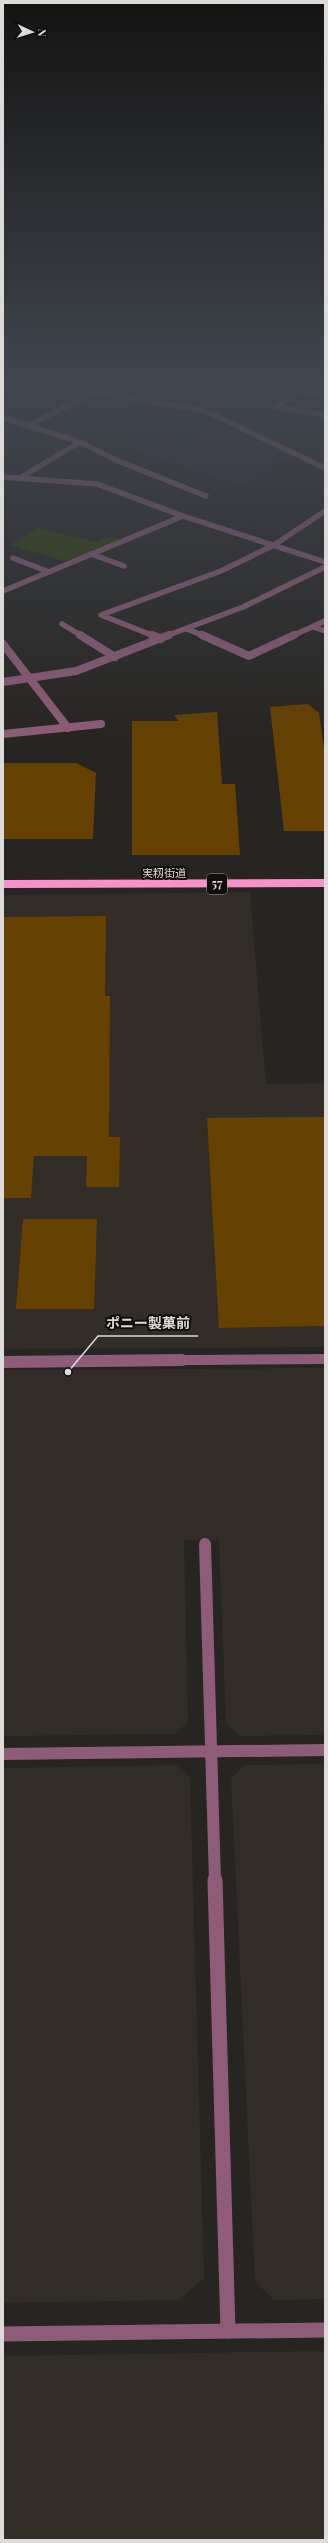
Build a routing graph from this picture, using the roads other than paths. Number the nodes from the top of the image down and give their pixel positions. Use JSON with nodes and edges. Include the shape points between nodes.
{"nodes":[{"id":1,"x":156,"y":506,"type":"edge"},
{"id":2,"x":325,"y":512,"type":"edge"},
{"id":3,"x":183,"y":516,"type":"junction"},
{"id":4,"x":274,"y":545,"type":"junction"},
{"id":5,"x":91,"y":554,"type":"junction"},
{"id":6,"x":14,"y":558,"type":"dead end"},
{"id":7,"x":325,"y":562,"type":"edge"},
{"id":8,"x":124,"y":566,"type":"dead end"},
{"id":9,"x":325,"y":567,"type":"edge"},
{"id":10,"x":49,"y":572,"type":"junction"},
{"id":11,"x":3,"y":591,"type":"edge"},
{"id":12,"x":325,"y":620,"type":"edge"},
{"id":13,"x":62,"y":624,"type":"dead end"},
{"id":14,"x":313,"y":627,"type":"junction"},
{"id":15,"x":187,"y":629,"type":"junction"},
{"id":16,"x":325,"y":631,"type":"edge"},
{"id":17,"x":161,"y":639,"type":"junction"},
{"id":18,"x":3,"y":644,"type":"edge"},
{"id":19,"x":115,"y":656,"type":"junction"},
{"id":20,"x":31,"y":678,"type":"junction"},
{"id":21,"x":3,"y":682,"type":"edge"},
{"id":22,"x":101,"y":724,"type":"dead end"},
{"id":23,"x":68,"y":728,"type":"junction"},
{"id":24,"x":3,"y":734,"type":"edge"},
{"id":25,"x":325,"y":883,"type":"edge"},
{"id":26,"x":3,"y":884,"type":"edge"},
{"id":27,"x":325,"y":1359,"type":"edge"},
{"id":28,"x":3,"y":1362,"type":"edge"},
{"id":29,"x":205,"y":1544,"type":"dead end"},
{"id":30,"x":325,"y":1750,"type":"edge"},
{"id":31,"x":212,"y":1751,"type":"junction"},
{"id":32,"x":3,"y":1754,"type":"edge"},
{"id":33,"x":325,"y":2330,"type":"edge"},
{"id":34,"x":228,"y":2331,"type":"junction"},
{"id":35,"x":3,"y":2334,"type":"edge"}],
"edges":[{"from":1,"to":3,"type":"street"},
{"from":2,"to":4,"type":"street"},
{"from":3,"to":4,"type":"street"},
{"from":3,"to":5,"type":"street"},
{"from":4,"to":7,"type":"street"},
{"from":4,"to":17,"type":"street","via":[[221,571],[101,615]]},
{"from":5,"to":8,"type":"street"},
{"from":5,"to":10,"type":"street"},
{"from":6,"to":10,"type":"street"},
{"from":9,"to":15,"type":"street","via":[[243,607]]},
{"from":10,"to":11,"type":"street"},
{"from":12,"to":14,"type":"street"},
{"from":13,"to":19,"type":"street"},
{"from":14,"to":15,"type":"street","via":[[249,656]]},
{"from":14,"to":16,"type":"street"},
{"from":15,"to":17,"type":"street"},
{"from":17,"to":19,"type":"street"},
{"from":18,"to":20,"type":"street"},
{"from":19,"to":20,"type":"street","via":[[76,671]]},
{"from":20,"to":21,"type":"street"},
{"from":20,"to":23,"type":"street"},
{"from":22,"to":23,"type":"street"},
{"from":23,"to":24,"type":"street"},
{"from":25,"to":26,"type":"main road","name":"実籾街道","number":"57"},
{"from":27,"to":28,"type":"street"},
{"from":29,"to":31,"type":"street"},
{"from":30,"to":31,"type":"street"},
{"from":31,"to":32,"type":"street"},
{"from":31,"to":34,"type":"street"},
{"from":33,"to":34,"type":"street"},
{"from":34,"to":35,"type":"street"}]}
